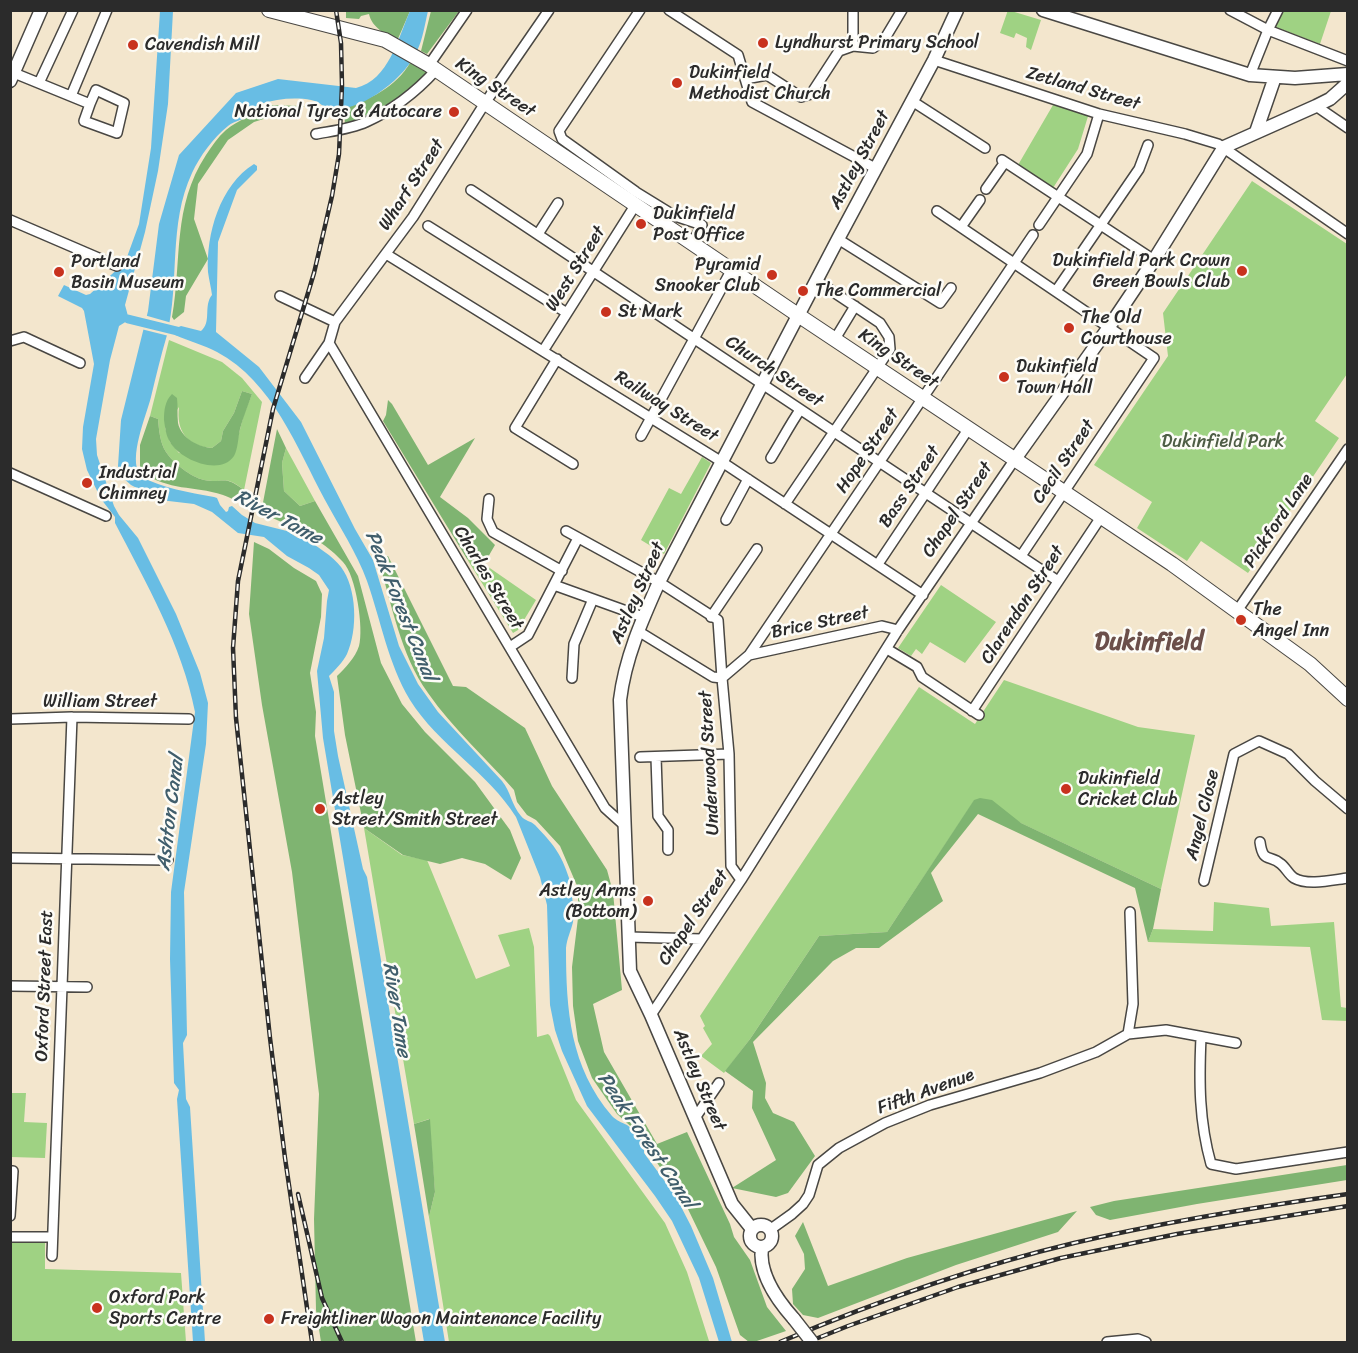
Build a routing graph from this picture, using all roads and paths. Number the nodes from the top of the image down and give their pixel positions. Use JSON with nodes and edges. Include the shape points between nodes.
{"nodes":[{"id":1,"x":41,"y":10,"type":"edge"},
{"id":2,"x":73,"y":10,"type":"edge"},
{"id":3,"x":107,"y":10,"type":"edge"},
{"id":4,"x":269,"y":10,"type":"edge"},
{"id":5,"x":467,"y":10,"type":"edge"},
{"id":6,"x":549,"y":10,"type":"edge"},
{"id":7,"x":640,"y":10,"type":"edge"},
{"id":8,"x":669,"y":10,"type":"edge"},
{"id":9,"x":853,"y":10,"type":"edge"},
{"id":10,"x":902,"y":10,"type":"edge"},
{"id":11,"x":957,"y":10,"type":"edge"},
{"id":12,"x":1043,"y":10,"type":"edge"},
{"id":13,"x":1230,"y":10,"type":"edge"},
{"id":14,"x":1278,"y":10,"type":"edge"},
{"id":15,"x":1268,"y":30,"type":"junction"},
{"id":16,"x":853,"y":46,"type":"junction"},
{"id":17,"x":934,"y":60,"type":"junction"},
{"id":18,"x":1347,"y":61,"type":"edge"},
{"id":19,"x":429,"y":65,"type":"junction"},
{"id":20,"x":1347,"y":74,"type":"edge"},
{"id":21,"x":12,"y":75,"type":"edge"},
{"id":22,"x":1250,"y":75,"type":"junction"},
{"id":23,"x":1275,"y":77,"type":"junction"},
{"id":24,"x":745,"y":79,"type":"junction"},
{"id":25,"x":39,"y":83,"type":"junction"},
{"id":26,"x":1347,"y":83,"type":"edge"},
{"id":27,"x":70,"y":96,"type":"junction"},
{"id":28,"x":912,"y":101,"type":"junction"},
{"id":29,"x":485,"y":103,"type":"junction"},
{"id":30,"x":90,"y":104,"type":"junction"},
{"id":31,"x":1316,"y":106,"type":"junction"},
{"id":32,"x":1099,"y":114,"type":"junction"},
{"id":33,"x":1347,"y":128,"type":"edge"},
{"id":34,"x":1256,"y":132,"type":"junction"},
{"id":35,"x":316,"y":135,"type":"dead end"},
{"id":36,"x":1148,"y":145,"type":"dead end"},
{"id":37,"x":1224,"y":147,"type":"junction"},
{"id":38,"x":985,"y":148,"type":"dead end"},
{"id":39,"x":875,"y":168,"type":"junction"},
{"id":40,"x":986,"y":189,"type":"dead end"},
{"id":41,"x":471,"y":190,"type":"dead end"},
{"id":42,"x":1058,"y":197,"type":"junction"},
{"id":43,"x":980,"y":200,"type":"dead end"},
{"id":44,"x":558,"y":203,"type":"dead end"},
{"id":45,"x":636,"y":204,"type":"junction"},
{"id":46,"x":937,"y":211,"type":"dead end"},
{"id":47,"x":10,"y":220,"type":"edge"},
{"id":48,"x":1039,"y":225,"type":"dead end"},
{"id":49,"x":1101,"y":225,"type":"junction"},
{"id":50,"x":428,"y":226,"type":"dead end"},
{"id":51,"x":961,"y":227,"type":"junction"},
{"id":52,"x":538,"y":234,"type":"junction"},
{"id":53,"x":1347,"y":234,"type":"edge"},
{"id":54,"x":1033,"y":235,"type":"dead end"},
{"id":55,"x":838,"y":239,"type":"junction"},
{"id":56,"x":693,"y":242,"type":"junction"},
{"id":57,"x":386,"y":254,"type":"junction"},
{"id":58,"x":1154,"y":260,"type":"junction"},
{"id":59,"x":1015,"y":263,"type":"junction"},
{"id":60,"x":117,"y":266,"type":"dead end"},
{"id":61,"x":732,"y":269,"type":"junction"},
{"id":62,"x":594,"y":271,"type":"junction"},
{"id":63,"x":817,"y":281,"type":"junction"},
{"id":64,"x":951,"y":288,"type":"dead end"},
{"id":65,"x":1056,"y":291,"type":"junction"},
{"id":66,"x":280,"y":296,"type":"dead end"},
{"id":67,"x":855,"y":306,"type":"junction"},
{"id":68,"x":567,"y":313,"type":"junction"},
{"id":69,"x":798,"y":315,"type":"junction"},
{"id":70,"x":335,"y":322,"type":"junction"},
{"id":71,"x":1109,"y":327,"type":"junction"},
{"id":72,"x":695,"y":339,"type":"junction"},
{"id":73,"x":835,"y":339,"type":"junction"},
{"id":74,"x":329,"y":343,"type":"junction"},
{"id":75,"x":11,"y":344,"type":"edge"},
{"id":76,"x":543,"y":351,"type":"junction"},
{"id":77,"x":557,"y":359,"type":"junction"},
{"id":78,"x":80,"y":363,"type":"dead end"},
{"id":79,"x":877,"y":366,"type":"junction"},
{"id":80,"x":305,"y":378,"type":"dead end"},
{"id":81,"x":763,"y":385,"type":"junction"},
{"id":82,"x":924,"y":397,"type":"junction"},
{"id":83,"x":800,"y":410,"type":"junction"},
{"id":84,"x":652,"y":417,"type":"junction"},
{"id":85,"x":969,"y":428,"type":"junction"},
{"id":86,"x":834,"y":433,"type":"junction"},
{"id":87,"x":641,"y":436,"type":"dead end"},
{"id":88,"x":1347,"y":453,"type":"edge"},
{"id":89,"x":771,"y":458,"type":"dead end"},
{"id":90,"x":1015,"y":459,"type":"junction"},
{"id":91,"x":722,"y":462,"type":"junction"},
{"id":92,"x":880,"y":462,"type":"junction"},
{"id":93,"x":573,"y":464,"type":"dead end"},
{"id":94,"x":10,"y":473,"type":"edge"},
{"id":95,"x":748,"y":479,"type":"junction"},
{"id":96,"x":1064,"y":492,"type":"junction"},
{"id":97,"x":926,"y":493,"type":"junction"},
{"id":98,"x":489,"y":499,"type":"dead end"},
{"id":99,"x":785,"y":504,"type":"junction"},
{"id":100,"x":106,"y":516,"type":"dead end"},
{"id":101,"x":1101,"y":517,"type":"junction"},
{"id":102,"x":726,"y":520,"type":"dead end"},
{"id":103,"x":971,"y":523,"type":"junction"},
{"id":104,"x":566,"y":531,"type":"dead end"},
{"id":105,"x":832,"y":533,"type":"junction"},
{"id":106,"x":578,"y":538,"type":"junction"},
{"id":107,"x":757,"y":549,"type":"dead end"},
{"id":108,"x":1021,"y":556,"type":"junction"},
{"id":109,"x":878,"y":564,"type":"junction"},
{"id":110,"x":562,"y":571,"type":"junction"},
{"id":111,"x":1058,"y":581,"type":"junction"},
{"id":112,"x":659,"y":582,"type":"junction"},
{"id":113,"x":554,"y":585,"type":"junction"},
{"id":114,"x":923,"y":595,"type":"junction"},
{"id":115,"x":593,"y":599,"type":"junction"},
{"id":116,"x":1237,"y":611,"type":"junction"},
{"id":117,"x":711,"y":616,"type":"junction"},
{"id":118,"x":643,"y":617,"type":"junction"},
{"id":119,"x":898,"y":630,"type":"junction"},
{"id":120,"x":638,"y":631,"type":"junction"},
{"id":121,"x":510,"y":646,"type":"junction"},
{"id":122,"x":887,"y":649,"type":"junction"},
{"id":123,"x":749,"y":655,"type":"junction"},
{"id":124,"x":572,"y":678,"type":"dead end"},
{"id":125,"x":722,"y":678,"type":"junction"},
{"id":126,"x":1347,"y":699,"type":"edge"},
{"id":127,"x":72,"y":717,"type":"junction"},
{"id":128,"x":10,"y":719,"type":"edge"},
{"id":129,"x":189,"y":719,"type":"dead end"},
{"id":130,"x":729,"y":754,"type":"junction"},
{"id":131,"x":656,"y":757,"type":"junction"},
{"id":132,"x":640,"y":758,"type":"dead end"},
{"id":133,"x":1347,"y":809,"type":"edge"},
{"id":134,"x":625,"y":826,"type":"junction"},
{"id":135,"x":1260,"y":842,"type":"dead end"},
{"id":136,"x":668,"y":850,"type":"dead end"},
{"id":137,"x":66,"y":857,"type":"junction"},
{"id":138,"x":10,"y":858,"type":"edge"},
{"id":139,"x":168,"y":860,"type":"dead end"},
{"id":140,"x":1347,"y":878,"type":"edge"},
{"id":141,"x":741,"y":880,"type":"junction"},
{"id":142,"x":1204,"y":881,"type":"dead end"},
{"id":143,"x":1130,"y":912,"type":"dead end"},
{"id":144,"x":629,"y":937,"type":"junction"},
{"id":145,"x":701,"y":939,"type":"junction"},
{"id":146,"x":10,"y":986,"type":"edge"},
{"id":147,"x":87,"y":987,"type":"dead end"},
{"id":148,"x":62,"y":988,"type":"junction"},
{"id":149,"x":651,"y":1015,"type":"junction"},
{"id":150,"x":1128,"y":1034,"type":"junction"},
{"id":151,"x":1201,"y":1037,"type":"junction"},
{"id":152,"x":1236,"y":1043,"type":"dead end"},
{"id":153,"x":719,"y":1083,"type":"dead end"},
{"id":154,"x":695,"y":1118,"type":"junction"},
{"id":155,"x":1347,"y":1152,"type":"edge"},
{"id":156,"x":12,"y":1171,"type":"edge"},
{"id":157,"x":10,"y":1216,"type":"edge"},
{"id":158,"x":752,"y":1229,"type":"junction"},
{"id":159,"x":771,"y":1229,"type":"junction"},
{"id":160,"x":10,"y":1237,"type":"edge"},
{"id":161,"x":52,"y":1238,"type":"junction"},
{"id":162,"x":762,"y":1247,"type":"junction"},
{"id":163,"x":52,"y":1256,"type":"dead end"},
{"id":164,"x":812,"y":1342,"type":"edge"},
{"id":165,"x":1107,"y":1342,"type":"edge"},
{"id":166,"x":1146,"y":1342,"type":"edge"}],
"edges":[{"from":1,"to":21,"type":"main road"},
{"from":2,"to":25,"type":"street"},
{"from":3,"to":27,"type":"street"},
{"from":4,"to":19,"type":"main road","name":"King Street","via":[[385,40]]},
{"from":5,"to":19,"type":"street"},
{"from":6,"to":29,"type":"street","name":"Wharf Street"},
{"from":7,"to":56,"type":"street","via":[[559,131],[562,139],[626,186],[675,216],[702,225]]},
{"from":8,"to":24,"type":"street","via":[[738,55]]},
{"from":9,"to":16,"type":"street"},
{"from":10,"to":16,"type":"street","via":[[884,40],[873,48]]},
{"from":11,"to":17,"type":"main road","name":"Astley Street"},
{"from":12,"to":22,"type":"main road"},
{"from":13,"to":15,"type":"street"},
{"from":14,"to":15,"type":"street"},
{"from":15,"to":18,"type":"street"},
{"from":15,"to":22,"type":"street"},
{"from":16,"to":24,"type":"street","via":[[839,51],[812,94],[801,97],[767,75]]},
{"from":17,"to":28,"type":"main road","name":"Astley Street"},
{"from":17,"to":32,"type":"street","name":"Zetland Street"},
{"from":19,"to":29,"type":"main road","name":"King Street"},
{"from":19,"to":35,"type":"street","via":[[420,88],[399,104],[364,123]]},
{"from":20,"to":23,"type":"main road"},
{"from":21,"to":25,"type":"street"},
{"from":22,"to":23,"type":"main road"},
{"from":23,"to":34,"type":"main road"},
{"from":24,"to":39,"type":"street","via":[[752,102]]},
{"from":25,"to":27,"type":"street"},
{"from":26,"to":31,"type":"main road"},
{"from":27,"to":30,"type":"street"},
{"from":28,"to":38,"type":"street"},
{"from":28,"to":39,"type":"main road","name":"Astley Street"},
{"from":29,"to":45,"type":"main road","name":"King Street"},
{"from":29,"to":57,"type":"street","name":"Wharf Street"},
{"from":30,"to":30,"type":"street","via":[[84,121],[117,134],[124,103],[96,90]]},
{"from":31,"to":33,"type":"street"},
{"from":31,"to":34,"type":"main road"},
{"from":32,"to":37,"type":"street","name":"Zetland Street"},
{"from":32,"to":42,"type":"street","via":[[1087,154]]},
{"from":34,"to":37,"type":"main road"},
{"from":36,"to":49,"type":"street","via":[[1138,169]]},
{"from":37,"to":53,"type":"street","name":"Zetland Street"},
{"from":37,"to":58,"type":"main road","name":"Chapel Street"},
{"from":39,"to":55,"type":"main road","name":"Astley Street"},
{"from":40,"to":42,"type":"street","via":[[1003,161]]},
{"from":41,"to":52,"type":"street","name":"Church Street"},
{"from":42,"to":48,"type":"street"},
{"from":42,"to":49,"type":"street"},
{"from":43,"to":51,"type":"street"},
{"from":44,"to":52,"type":"street"},
{"from":45,"to":56,"type":"main road","name":"King Street"},
{"from":45,"to":62,"type":"street","name":"West Street"},
{"from":46,"to":51,"type":"street"},
{"from":47,"to":60,"type":"street"},
{"from":49,"to":58,"type":"street"},
{"from":49,"to":65,"type":"street"},
{"from":50,"to":68,"type":"street"},
{"from":51,"to":59,"type":"street"},
{"from":52,"to":62,"type":"street","name":"Church Street"},
{"from":54,"to":59,"type":"street","name":"Hope Street"},
{"from":55,"to":63,"type":"main road","name":"Astley Street"},
{"from":55,"to":64,"type":"street","via":[[937,306]]},
{"from":56,"to":61,"type":"main road","name":"King Street"},
{"from":57,"to":70,"type":"street","name":"Wharf Street"},
{"from":57,"to":76,"type":"street","name":"Railway Street"},
{"from":58,"to":71,"type":"main road","name":"Chapel Street"},
{"from":59,"to":65,"type":"street"},
{"from":59,"to":82,"type":"street","name":"Hope Street"},
{"from":61,"to":69,"type":"main road","name":"King Street"},
{"from":61,"to":72,"type":"street"},
{"from":62,"to":68,"type":"street","name":"West Street"},
{"from":62,"to":72,"type":"street","name":"Church Street"},
{"from":63,"to":67,"type":"street"},
{"from":63,"to":69,"type":"main road","name":"Astley Street"},
{"from":65,"to":71,"type":"street"},
{"from":66,"to":70,"type":"street"},
{"from":67,"to":73,"type":"street"},
{"from":67,"to":79,"type":"street","via":[[880,323],[889,337],[890,349]]},
{"from":68,"to":76,"type":"street","name":"West Street"},
{"from":69,"to":73,"type":"main road","name":"King Street"},
{"from":69,"to":81,"type":"main road","name":"Astley Street"},
{"from":70,"to":74,"type":"street","name":"Wharf Street"},
{"from":71,"to":90,"type":"main road","name":"Chapel Street"},
{"from":71,"to":96,"type":"street","name":"Cecil Street","via":[[1154,358]]},
{"from":72,"to":81,"type":"street","name":"Church Street"},
{"from":72,"to":84,"type":"street"},
{"from":73,"to":79,"type":"main road","name":"King Street"},
{"from":74,"to":80,"type":"street","name":"Wharf Street"},
{"from":74,"to":121,"type":"street","name":"Charles Street"},
{"from":75,"to":78,"type":"street","via":[[24,337]]},
{"from":76,"to":77,"type":"street","name":"Railway Street"},
{"from":77,"to":84,"type":"street","name":"Railway Street"},
{"from":77,"to":93,"type":"street","via":[[515,428]]},
{"from":79,"to":82,"type":"main road","name":"King Street"},
{"from":79,"to":86,"type":"street"},
{"from":81,"to":83,"type":"street","name":"Church Street"},
{"from":81,"to":91,"type":"main road","name":"Astley Street"},
{"from":82,"to":85,"type":"main road","name":"King Street"},
{"from":82,"to":92,"type":"street","name":"Hope Street"},
{"from":83,"to":86,"type":"street","name":"Church Street"},
{"from":83,"to":89,"type":"street"},
{"from":84,"to":87,"type":"street"},
{"from":84,"to":91,"type":"street","name":"Railway Street"},
{"from":85,"to":90,"type":"main road","name":"King Street"},
{"from":85,"to":97,"type":"street","name":"Bass Street"},
{"from":86,"to":92,"type":"street","name":"Church Street"},
{"from":86,"to":99,"type":"street"},
{"from":88,"to":116,"type":"street","name":"Pickford Lane"},
{"from":90,"to":96,"type":"main road","name":"King Street"},
{"from":90,"to":103,"type":"street","name":"Chapel Street"},
{"from":91,"to":95,"type":"street","name":"Railway Street"},
{"from":91,"to":112,"type":"main road","name":"Astley Street"},
{"from":92,"to":97,"type":"street","name":"Church Street"},
{"from":92,"to":105,"type":"street","name":"Hope Street"},
{"from":94,"to":100,"type":"street"},
{"from":95,"to":99,"type":"street","name":"Railway Street"},
{"from":95,"to":102,"type":"street"},
{"from":96,"to":101,"type":"main road","name":"King Street"},
{"from":96,"to":108,"type":"street","name":"Cecil Street"},
{"from":97,"to":103,"type":"street","name":"Church Street"},
{"from":97,"to":109,"type":"street","name":"Bass Street"},
{"from":98,"to":110,"type":"street","via":[[487,519],[493,532]]},
{"from":99,"to":105,"type":"street","name":"Railway Street"},
{"from":101,"to":111,"type":"street","name":"Clarendon Street"},
{"from":101,"to":116,"type":"main road","name":"King Street"},
{"from":103,"to":108,"type":"street","name":"Church Street"},
{"from":103,"to":114,"type":"street","name":"Chapel Street"},
{"from":104,"to":106,"type":"street"},
{"from":105,"to":109,"type":"street","name":"Railway Street"},
{"from":105,"to":123,"type":"street","name":"Hope Street"},
{"from":106,"to":110,"type":"street"},
{"from":106,"to":112,"type":"street"},
{"from":107,"to":117,"type":"street"},
{"from":108,"to":111,"type":"street","name":"Church Street"},
{"from":109,"to":114,"type":"street","name":"Railway Street"},
{"from":110,"to":113,"type":"street"},
{"from":111,"to":122,"type":"street","name":"Clarendon Street","via":[[976,713]]},
{"from":112,"to":117,"type":"street"},
{"from":112,"to":118,"type":"main road","name":"Astley Street"},
{"from":113,"to":115,"type":"street"},
{"from":113,"to":121,"type":"street","via":[[528,635]]},
{"from":114,"to":119,"type":"street","name":"Chapel Street"},
{"from":115,"to":118,"type":"street"},
{"from":115,"to":124,"type":"street","via":[[574,644]]},
{"from":116,"to":126,"type":"main road","name":"King Street","via":[[1310,664]]},
{"from":117,"to":125,"type":"street","name":"Underwood Street","via":[[718,620]]},
{"from":118,"to":120,"type":"main road","name":"Astley Street"},
{"from":119,"to":122,"type":"street","name":"Chapel Street"},
{"from":119,"to":123,"type":"street","name":"Brice Street","via":[[882,626]]},
{"from":120,"to":125,"type":"street","via":[[712,677]]},
{"from":120,"to":134,"type":"main road","name":"Astley Street","via":[[623,676],[620,700]]},
{"from":121,"to":134,"type":"street","name":"Charles Street","via":[[605,808]]},
{"from":122,"to":141,"type":"street","name":"Chapel Street"},
{"from":123,"to":125,"type":"street","name":"Hope Street"},
{"from":125,"to":130,"type":"street","name":"Underwood Street"},
{"from":127,"to":128,"type":"street","name":"William Street"},
{"from":127,"to":129,"type":"street","name":"William Street"},
{"from":127,"to":137,"type":"street","name":"Oxford Street East"},
{"from":130,"to":131,"type":"street"},
{"from":130,"to":141,"type":"street","name":"Underwood Street","via":[[731,866]]},
{"from":131,"to":132,"type":"street"},
{"from":131,"to":136,"type":"street","via":[[658,816],[668,830]]},
{"from":133,"to":142,"type":"street","name":"Angel Close","via":[[1288,754],[1259,741],[1234,754]]},
{"from":134,"to":144,"type":"main road","name":"Astley Street"},
{"from":135,"to":140,"type":"street","via":[[1264,855],[1280,863],[1293,878],[1305,882]]},
{"from":137,"to":138,"type":"street"},
{"from":137,"to":139,"type":"street"},
{"from":137,"to":148,"type":"street","name":"Oxford Street East"},
{"from":141,"to":145,"type":"street","name":"Chapel Street"},
{"from":143,"to":150,"type":"street","via":[[1133,1004]]},
{"from":144,"to":145,"type":"street"},
{"from":144,"to":149,"type":"main road","name":"Astley Street","via":[[630,971]]},
{"from":145,"to":149,"type":"street","name":"Chapel Street"},
{"from":146,"to":148,"type":"street"},
{"from":147,"to":148,"type":"street"},
{"from":148,"to":161,"type":"street","name":"Oxford Street East"},
{"from":149,"to":154,"type":"main road","name":"Astley Street"},
{"from":150,"to":151,"type":"street","via":[[1166,1030]]},
{"from":150,"to":159,"type":"street","name":"Fifth Avenue","via":[[1096,1052],[930,1105],[868,1132],[839,1148],[818,1166],[809,1195]]},
{"from":151,"to":152,"type":"street"},
{"from":151,"to":155,"type":"street","via":[[1201,1116],[1211,1164],[1236,1169]]},
{"from":153,"to":154,"type":"street"},
{"from":154,"to":158,"type":"main road","name":"Astley Street","via":[[732,1204]]},
{"from":156,"to":157,"type":"street"},
{"from":158,"to":159,"type":"main road","via":[[761,1224]]},
{"from":158,"to":162,"type":"main road","via":[[751,1240]]},
{"from":159,"to":162,"type":"main road","via":[[772,1239]]},
{"from":160,"to":161,"type":"street"},
{"from":161,"to":163,"type":"street","name":"Oxford Street East"},
{"from":162,"to":164,"type":"main road","bridge":true,"via":[[769,1283]]},
{"from":165,"to":166,"type":"street"}]}
